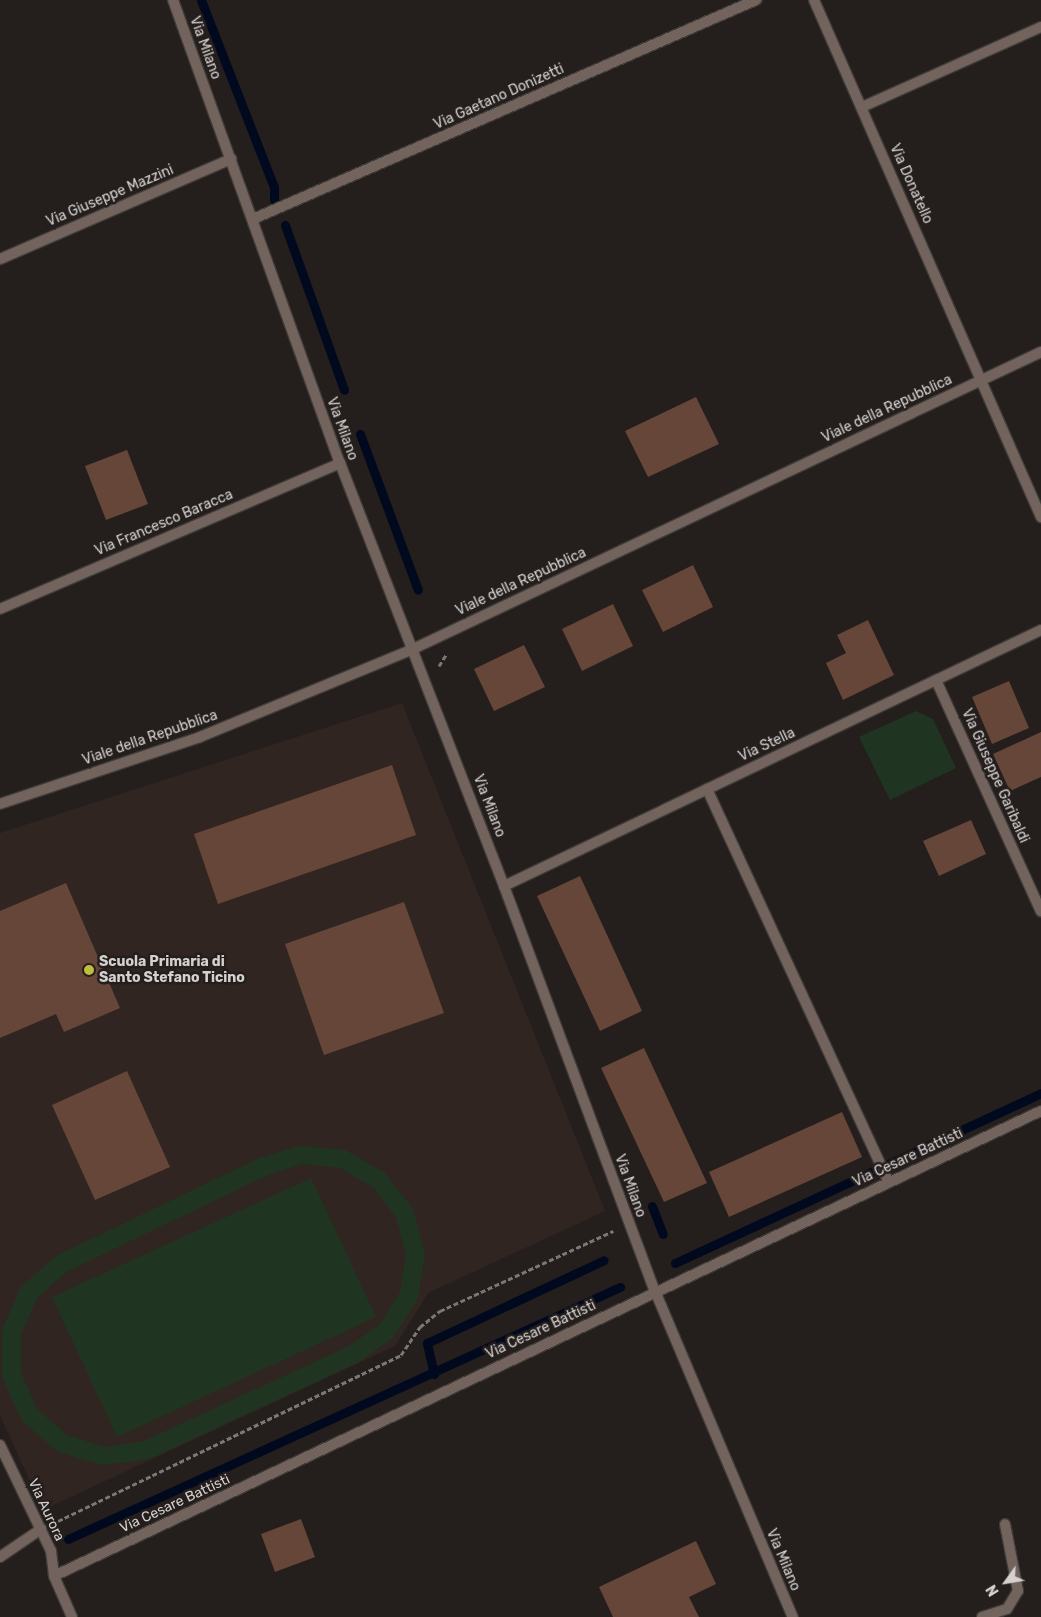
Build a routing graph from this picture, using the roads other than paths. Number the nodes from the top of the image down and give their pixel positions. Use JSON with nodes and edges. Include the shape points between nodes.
{"nodes":[{"id":1,"x":173,"y":0,"type":"edge"},
{"id":2,"x":756,"y":0,"type":"edge"},
{"id":3,"x":814,"y":0,"type":"edge"},
{"id":4,"x":1041,"y":27,"type":"edge"},
{"id":5,"x":862,"y":106,"type":"junction"},
{"id":6,"x":231,"y":158,"type":"junction"},
{"id":7,"x":253,"y":219,"type":"junction"},
{"id":8,"x":0,"y":259,"type":"edge"},
{"id":9,"x":1041,"y":352,"type":"edge"},
{"id":10,"x":982,"y":379,"type":"junction"},
{"id":11,"x":340,"y":463,"type":"junction"},
{"id":12,"x":1041,"y":517,"type":"edge"},
{"id":13,"x":0,"y":609,"type":"edge"},
{"id":14,"x":1041,"y":630,"type":"edge"},
{"id":15,"x":413,"y":649,"type":"junction"},
{"id":16,"x":936,"y":680,"type":"junction"},
{"id":17,"x":707,"y":789,"type":"junction"},
{"id":18,"x":0,"y":804,"type":"edge"},
{"id":19,"x":504,"y":886,"type":"junction"},
{"id":20,"x":1041,"y":911,"type":"edge"},
{"id":21,"x":1041,"y":1111,"type":"edge"},
{"id":22,"x":888,"y":1179,"type":"junction"},
{"id":23,"x":655,"y":1291,"type":"junction"},
{"id":24,"x":0,"y":1445,"type":"edge"},
{"id":25,"x":1004,"y":1524,"type":"dead end"},
{"id":26,"x":41,"y":1529,"type":"junction"},
{"id":27,"x":0,"y":1557,"type":"edge"},
{"id":28,"x":54,"y":1576,"type":"junction"},
{"id":29,"x":72,"y":1617,"type":"edge"},
{"id":30,"x":793,"y":1617,"type":"edge"},
{"id":31,"x":982,"y":1617,"type":"edge"}],
"edges":[{"from":1,"to":6,"type":"street","name":"Via Milano"},
{"from":2,"to":7,"type":"street","name":"Via Gaetano Donizetti"},
{"from":3,"to":5,"type":"street","name":"Via Donatello"},
{"from":4,"to":5,"type":"street"},
{"from":5,"to":10,"type":"street","name":"Via Donatello"},
{"from":6,"to":7,"type":"street","name":"Via Milano"},
{"from":6,"to":8,"type":"street","name":"Via Giuseppe Mazzini"},
{"from":7,"to":11,"type":"street","name":"Via Milano"},
{"from":9,"to":10,"type":"street","name":"Viale della Repubblica"},
{"from":10,"to":12,"type":"street","name":"Via Donatello"},
{"from":10,"to":15,"type":"street","name":"Viale della Repubblica"},
{"from":11,"to":13,"type":"street","name":"Via Francesco Baracca"},
{"from":11,"to":15,"type":"street","name":"Via Milano"},
{"from":14,"to":16,"type":"street","name":"Via Stella"},
{"from":15,"to":18,"type":"street","name":"Viale della Repubblica","via":[[200,737]]},
{"from":15,"to":19,"type":"street","name":"Via Milano"},
{"from":16,"to":17,"type":"street","name":"Via Stella"},
{"from":16,"to":20,"type":"street","name":"Via Giuseppe Garibaldi"},
{"from":17,"to":19,"type":"street","name":"Via Stella"},
{"from":17,"to":22,"type":"street"},
{"from":19,"to":23,"type":"street","name":"Via Milano"},
{"from":21,"to":22,"type":"street","name":"Via Cesare Battisti"},
{"from":22,"to":23,"type":"street","name":"Via Cesare Battisti"},
{"from":23,"to":28,"type":"street","name":"Via Cesare Battisti"},
{"from":23,"to":30,"type":"street","name":"Via Milano"},
{"from":24,"to":26,"type":"street","name":"Via Aurora"},
{"from":25,"to":31,"type":"street","via":[[1018,1591],[1007,1609]]},
{"from":26,"to":27,"type":"street"},
{"from":26,"to":28,"type":"street","name":"Via Aurora","via":[[51,1551]]},
{"from":28,"to":29,"type":"street","name":"Via Aurora"}]}
